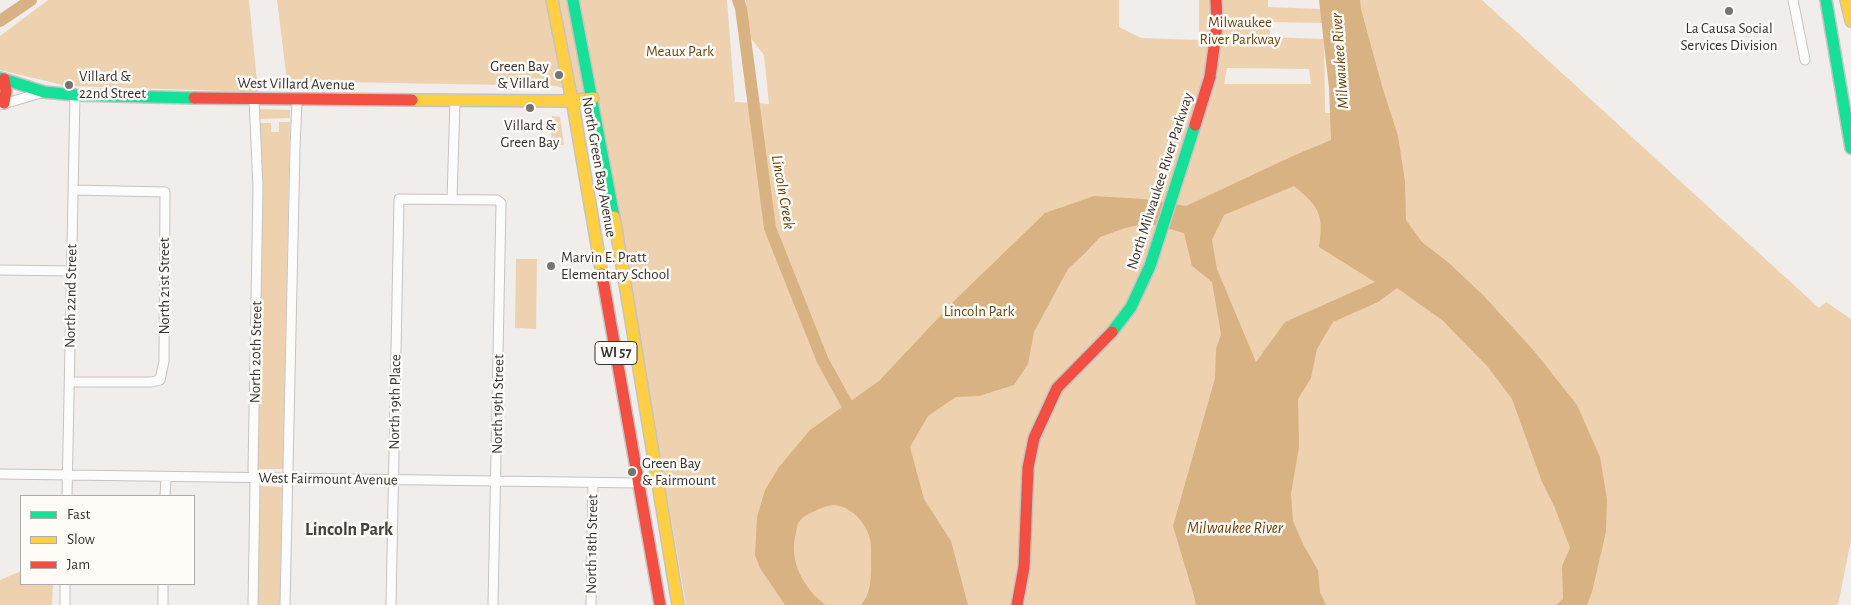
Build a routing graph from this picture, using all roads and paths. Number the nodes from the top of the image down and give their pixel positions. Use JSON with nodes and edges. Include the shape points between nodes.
{"nodes":[{"id":1,"x":552,"y":0,"type":"edge"},
{"id":2,"x":573,"y":0,"type":"edge"},
{"id":3,"x":1216,"y":0,"type":"edge"},
{"id":4,"x":1792,"y":0,"type":"edge"},
{"id":5,"x":1826,"y":0,"type":"edge"},
{"id":6,"x":1846,"y":0,"type":"edge"},
{"id":7,"x":1851,"y":21,"type":"edge"},
{"id":8,"x":1805,"y":60,"type":"dead end"},
{"id":9,"x":2,"y":78,"type":"edge"},
{"id":10,"x":44,"y":92,"type":"junction"},
{"id":11,"x":75,"y":95,"type":"junction"},
{"id":12,"x":593,"y":98,"type":"junction"},
{"id":13,"x":254,"y":99,"type":"junction"},
{"id":14,"x":298,"y":100,"type":"junction"},
{"id":15,"x":454,"y":101,"type":"junction"},
{"id":16,"x":572,"y":101,"type":"junction"},
{"id":17,"x":2,"y":104,"type":"edge"},
{"id":18,"x":1851,"y":148,"type":"edge"},
{"id":19,"x":74,"y":190,"type":"junction"},
{"id":20,"x":452,"y":199,"type":"junction"},
{"id":21,"x":0,"y":270,"type":"edge"},
{"id":22,"x":72,"y":271,"type":"junction"},
{"id":23,"x":70,"y":382,"type":"junction"},
{"id":24,"x":0,"y":474,"type":"edge"},
{"id":25,"x":67,"y":475,"type":"junction"},
{"id":26,"x":166,"y":477,"type":"junction"},
{"id":27,"x":255,"y":478,"type":"junction"},
{"id":28,"x":288,"y":479,"type":"junction"},
{"id":29,"x":394,"y":480,"type":"junction"},
{"id":30,"x":656,"y":480,"type":"junction"},
{"id":31,"x":496,"y":481,"type":"junction"},
{"id":32,"x":592,"y":482,"type":"junction"},
{"id":33,"x":638,"y":483,"type":"junction"},
{"id":34,"x":67,"y":495,"type":"edge"},
{"id":35,"x":165,"y":495,"type":"edge"},
{"id":36,"x":65,"y":585,"type":"edge"},
{"id":37,"x":163,"y":585,"type":"edge"},
{"id":38,"x":65,"y":605,"type":"edge"},
{"id":39,"x":163,"y":605,"type":"edge"},
{"id":40,"x":253,"y":605,"type":"edge"},
{"id":41,"x":285,"y":605,"type":"edge"},
{"id":42,"x":391,"y":605,"type":"edge"},
{"id":43,"x":493,"y":605,"type":"edge"},
{"id":44,"x":591,"y":605,"type":"edge"},
{"id":45,"x":660,"y":605,"type":"edge"},
{"id":46,"x":678,"y":605,"type":"edge"},
{"id":47,"x":1017,"y":605,"type":"edge"}],
"edges":[{"from":1,"to":16,"type":"main road","name":"North Green Bay Avenue","number":"WI 57"},
{"from":2,"to":12,"type":"main road","name":"North Green Bay Avenue","number":"WI 57"},
{"from":3,"to":47,"type":"main road","name":"North Milwaukee River Parkway","via":[[1217,25],[1210,78],[1150,266],[1131,307],[1106,340],[1057,388],[1034,438],[1028,468],[1024,568]]},
{"from":4,"to":8,"type":"street"},
{"from":5,"to":18,"type":"main road"},
{"from":6,"to":7,"type":"main road"},
{"from":9,"to":10,"type":"main road","name":"West Villard Avenue"},
{"from":9,"to":17,"type":"main road","via":[[6,91]]},
{"from":10,"to":11,"type":"main road","name":"West Villard Avenue"},
{"from":10,"to":17,"type":"street"},
{"from":11,"to":13,"type":"main road","name":"West Villard Avenue"},
{"from":11,"to":19,"type":"street","name":"North 22nd Street"},
{"from":12,"to":16,"type":"main road","name":"West Villard Avenue"},
{"from":12,"to":30,"type":"main road","name":"North Green Bay Avenue","number":"WI 57"},
{"from":13,"to":14,"type":"main road","name":"West Villard Avenue"},
{"from":13,"to":27,"type":"street","name":"North 20th Street","via":[[258,187]]},
{"from":14,"to":15,"type":"main road","name":"West Villard Avenue"},
{"from":14,"to":28,"type":"street"},
{"from":15,"to":16,"type":"main road","name":"West Villard Avenue"},
{"from":15,"to":20,"type":"street"},
{"from":16,"to":33,"type":"main road","name":"North Green Bay Avenue","number":"WI 57"},
{"from":19,"to":22,"type":"street","name":"North 22nd Street"},
{"from":19,"to":23,"type":"street","name":"North 21st Street","via":[[165,192],[164,361],[160,380],[141,383]]},
{"from":20,"to":29,"type":"street","name":"North 19th Place","via":[[399,199]]},
{"from":20,"to":31,"type":"street","name":"North 19th Street","via":[[497,200],[501,203]]},
{"from":21,"to":22,"type":"street"},
{"from":22,"to":23,"type":"street","name":"North 22nd Street"},
{"from":23,"to":25,"type":"street","name":"North 22nd Street"},
{"from":24,"to":25,"type":"street","name":"West Fairmount Avenue"},
{"from":25,"to":26,"type":"street","name":"West Fairmount Avenue"},
{"from":25,"to":34,"type":"street","name":"North 22nd Street"},
{"from":26,"to":27,"type":"street","name":"West Fairmount Avenue"},
{"from":26,"to":35,"type":"street"},
{"from":27,"to":28,"type":"street","name":"West Fairmount Avenue"},
{"from":27,"to":40,"type":"street","name":"North 20th Street"},
{"from":28,"to":29,"type":"street","name":"West Fairmount Avenue"},
{"from":28,"to":41,"type":"street"},
{"from":29,"to":31,"type":"street","name":"West Fairmount Avenue"},
{"from":29,"to":42,"type":"street","name":"North 19th Place"},
{"from":30,"to":33,"type":"street","name":"West Fairmount Avenue"},
{"from":30,"to":46,"type":"main road","name":"North Green Bay Avenue","number":"WI 57"},
{"from":31,"to":32,"type":"street","name":"West Fairmount Avenue"},
{"from":31,"to":43,"type":"street","name":"North 19th Street"},
{"from":32,"to":33,"type":"street","name":"West Fairmount Avenue"},
{"from":32,"to":44,"type":"street","name":"North 18th Street"},
{"from":33,"to":45,"type":"main road","name":"North Green Bay Avenue","number":"WI 57"},
{"from":36,"to":38,"type":"street"},
{"from":37,"to":39,"type":"street"}]}
